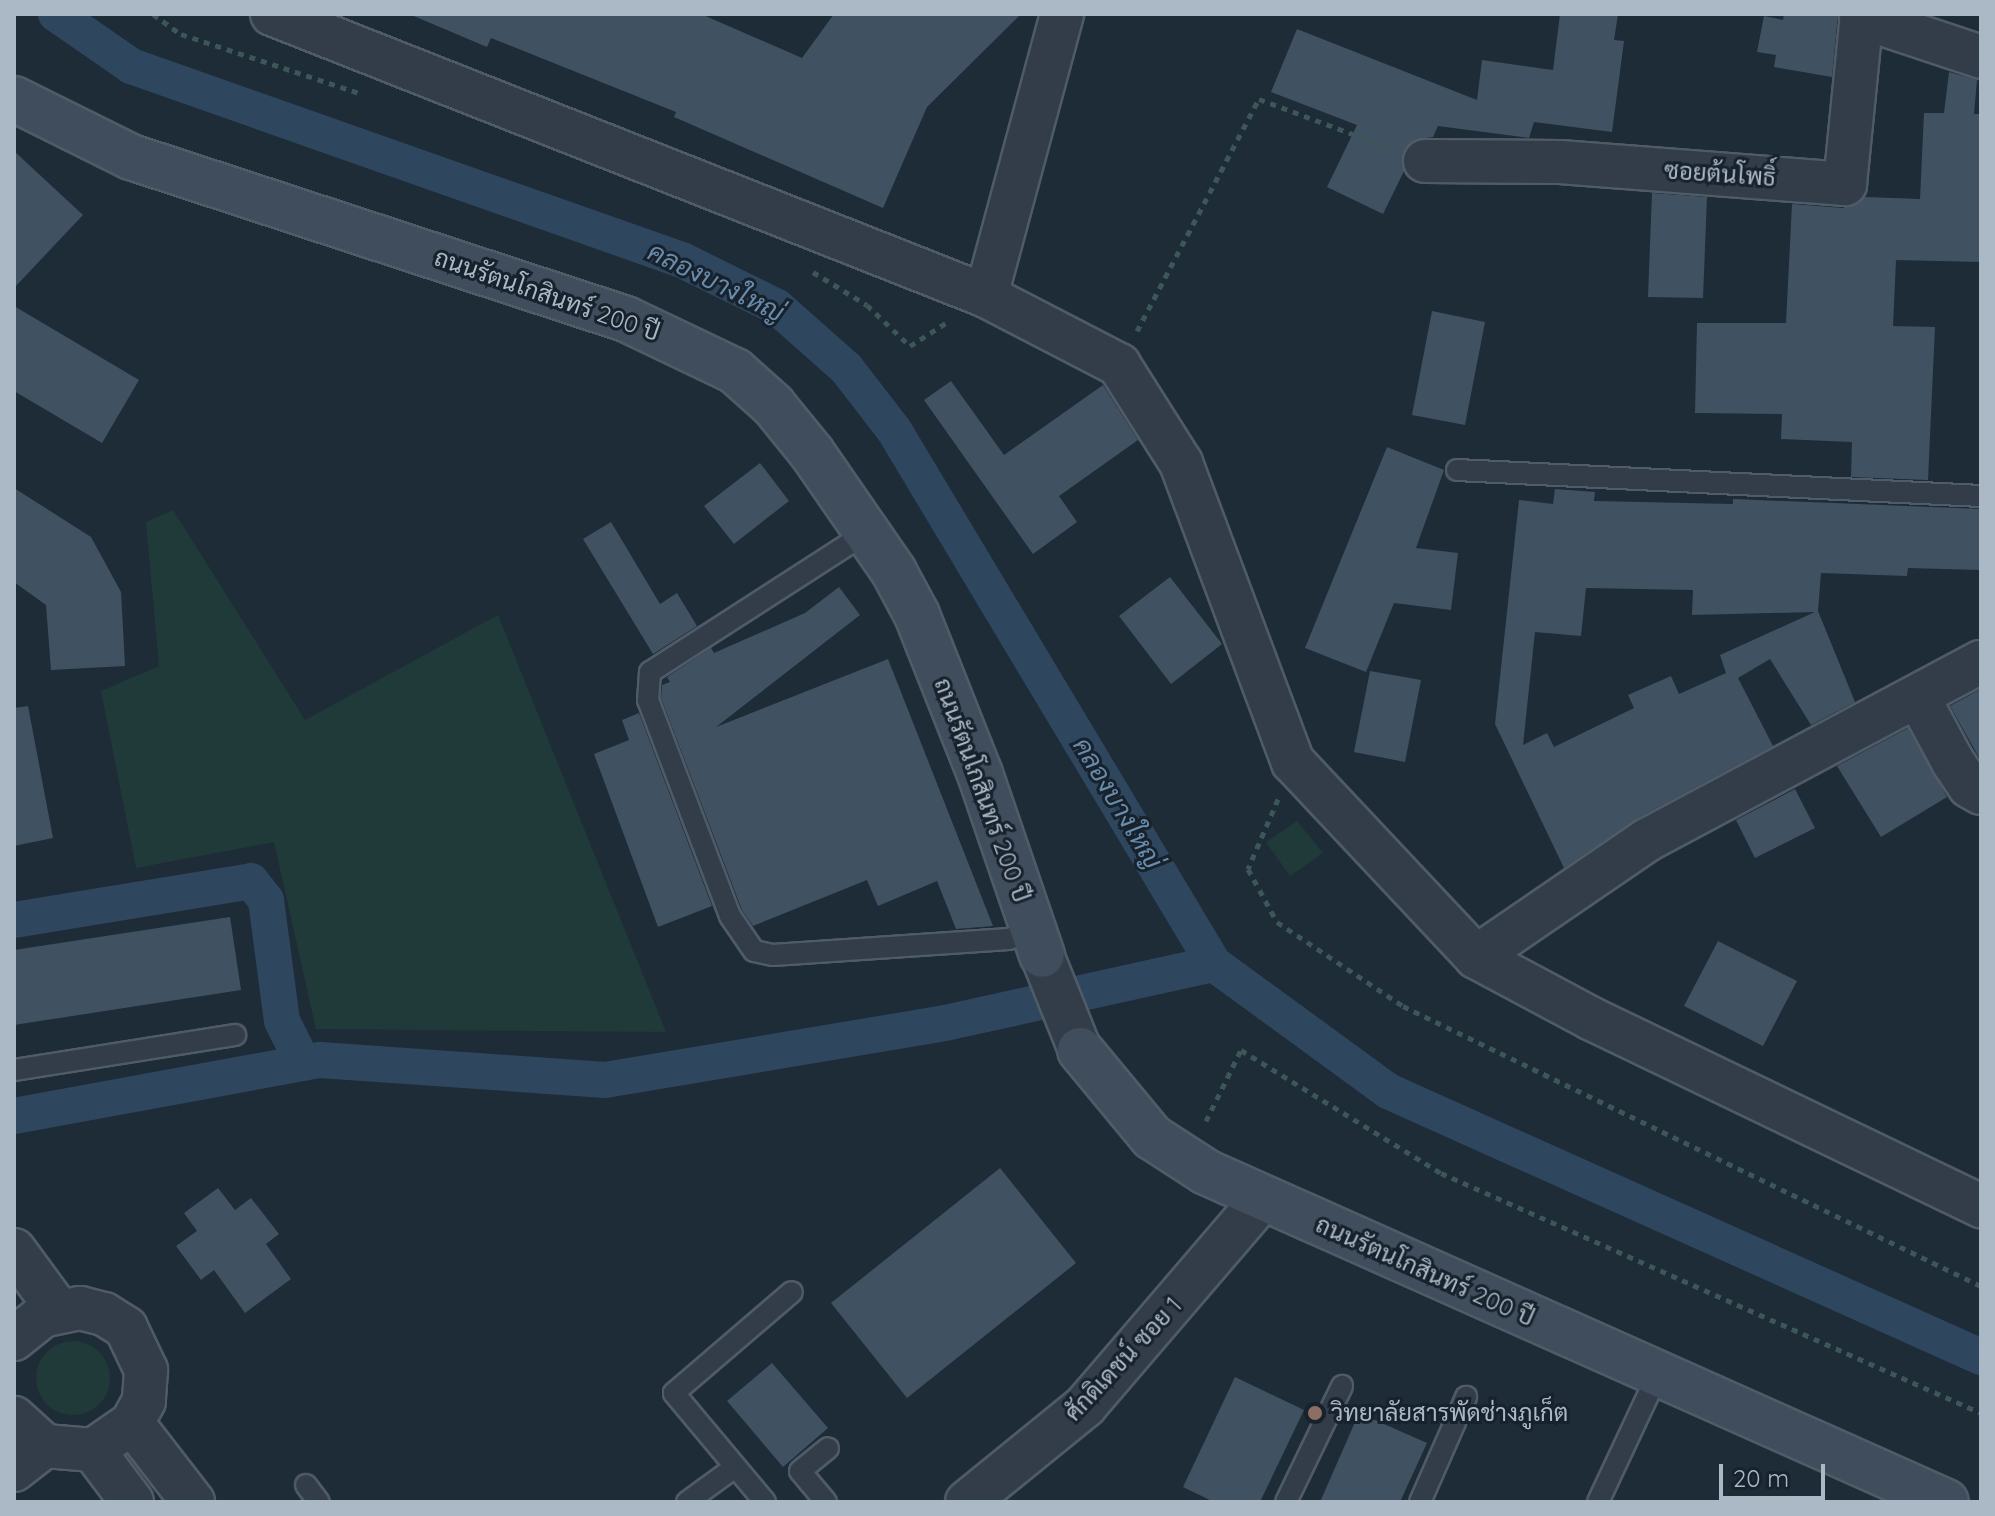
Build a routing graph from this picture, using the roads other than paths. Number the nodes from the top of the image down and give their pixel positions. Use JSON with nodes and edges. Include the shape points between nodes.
{"nodes":[{"id":1,"x":272,"y":14,"type":"edge"},
{"id":2,"x":1062,"y":14,"type":"edge"},
{"id":3,"x":1862,"y":15,"type":"edge"},
{"id":4,"x":1981,"y":57,"type":"edge"},
{"id":5,"x":14,"y":99,"type":"edge"},
{"id":6,"x":1425,"y":161,"type":"road end"},
{"id":7,"x":986,"y":296,"type":"junction"},
{"id":8,"x":1457,"y":470,"type":"dead end"},
{"id":9,"x":1981,"y":496,"type":"edge"},
{"id":10,"x":869,"y":531,"type":"junction"},
{"id":11,"x":1981,"y":662,"type":"edge"},
{"id":12,"x":1918,"y":697,"type":"junction"},
{"id":13,"x":1981,"y":793,"type":"edge"},
{"id":14,"x":1038,"y":944,"type":"junction"},
{"id":15,"x":1476,"y":957,"type":"junction"},
{"id":16,"x":235,"y":1035,"type":"dead end"},
{"id":17,"x":1080,"y":1050,"type":"joint"},
{"id":18,"x":14,"y":1070,"type":"edge"},
{"id":19,"x":1263,"y":1198,"type":"junction"},
{"id":20,"x":1981,"y":1206,"type":"edge"},
{"id":21,"x":14,"y":1250,"type":"edge"},
{"id":22,"x":792,"y":1292,"type":"dead end"},
{"id":23,"x":58,"y":1310,"type":"junction"},
{"id":24,"x":14,"y":1339,"type":"edge"},
{"id":25,"x":1658,"y":1374,"type":"junction"},
{"id":26,"x":1342,"y":1386,"type":"dead end"},
{"id":27,"x":1466,"y":1397,"type":"dead end"},
{"id":28,"x":14,"y":1418,"type":"edge"},
{"id":29,"x":132,"y":1423,"type":"junction"},
{"id":30,"x":828,"y":1448,"type":"dead end"},
{"id":31,"x":93,"y":1450,"type":"junction"},
{"id":32,"x":30,"y":1458,"type":"edge"},
{"id":33,"x":735,"y":1467,"type":"junction"},
{"id":34,"x":306,"y":1485,"type":"dead end"},
{"id":35,"x":1601,"y":1497,"type":"edge"},
{"id":36,"x":132,"y":1502,"type":"edge"},
{"id":37,"x":193,"y":1502,"type":"edge"},
{"id":38,"x":319,"y":1502,"type":"edge"},
{"id":39,"x":687,"y":1502,"type":"edge"},
{"id":40,"x":765,"y":1502,"type":"edge"},
{"id":41,"x":826,"y":1502,"type":"edge"},
{"id":42,"x":967,"y":1502,"type":"edge"},
{"id":43,"x":1286,"y":1502,"type":"edge"},
{"id":44,"x":1420,"y":1502,"type":"edge"},
{"id":45,"x":1624,"y":1502,"type":"edge"},
{"id":46,"x":1946,"y":1502,"type":"edge"}],
"edges":[{"from":1,"to":7,"type":"street"},
{"from":2,"to":7,"type":"street"},
{"from":3,"to":4,"type":"street"},
{"from":3,"to":6,"type":"street","name":"ซอยต้นโพธิ์","via":[[1845,184],[1560,162]]},
{"from":5,"to":10,"type":"street","name":"ถนนรัตนโกสินทร์ 200 ปี","via":[[131,157],[683,342],[735,371],[773,405]]},
{"from":7,"to":15,"type":"street","via":[[1119,365],[1181,463],[1293,762]]},
{"from":8,"to":9,"type":"lane"},
{"from":10,"to":14,"type":"street","name":"ถนนรัตนโกสินทร์ 200 ปี","via":[[917,615]]},
{"from":10,"to":14,"type":"lane","via":[[650,672],[648,700],[730,916],[754,951],[773,955],[1008,939]]},
{"from":11,"to":12,"type":"street"},
{"from":12,"to":13,"type":"street","via":[[1953,762],[1969,786]]},
{"from":12,"to":15,"type":"street","via":[[1647,840]]},
{"from":14,"to":17,"type":"street","name":"ถนนรัตนโกสินทร์ 200 ปี"},
{"from":15,"to":20,"type":"street","via":[[1592,1019]]},
{"from":16,"to":18,"type":"lane"},
{"from":17,"to":19,"type":"street","name":"ถนนรัตนโกสินทร์ 200 ปี","via":[[1152,1137],[1197,1167]]},
{"from":19,"to":25,"type":"street","name":"ถนนรัตนโกสินทร์ 200 ปี"},
{"from":19,"to":42,"type":"street","name":"ศักดิเดชน์ ซอย 1","via":[[1085,1406]]},
{"from":21,"to":23,"type":"street"},
{"from":22,"to":33,"type":"lane","via":[[674,1393]]},
{"from":23,"to":24,"type":"street"},
{"from":23,"to":29,"type":"street","via":[[104,1314],[126,1328],[140,1349],[146,1370],[144,1401]]},
{"from":25,"to":35,"type":"lane"},
{"from":25,"to":46,"type":"street","name":"ถนนรัตนโกสินทร์ 200 ปี"},
{"from":26,"to":43,"type":"lane"},
{"from":27,"to":44,"type":"lane"},
{"from":28,"to":32,"type":"street"},
{"from":29,"to":31,"type":"street"},
{"from":29,"to":37,"type":"street"},
{"from":30,"to":41,"type":"lane","via":[[800,1471]]},
{"from":31,"to":32,"type":"street"},
{"from":31,"to":36,"type":"street"},
{"from":33,"to":39,"type":"lane"},
{"from":33,"to":40,"type":"lane"},
{"from":34,"to":38,"type":"lane"},
{"from":35,"to":45,"type":"lane"}]}
